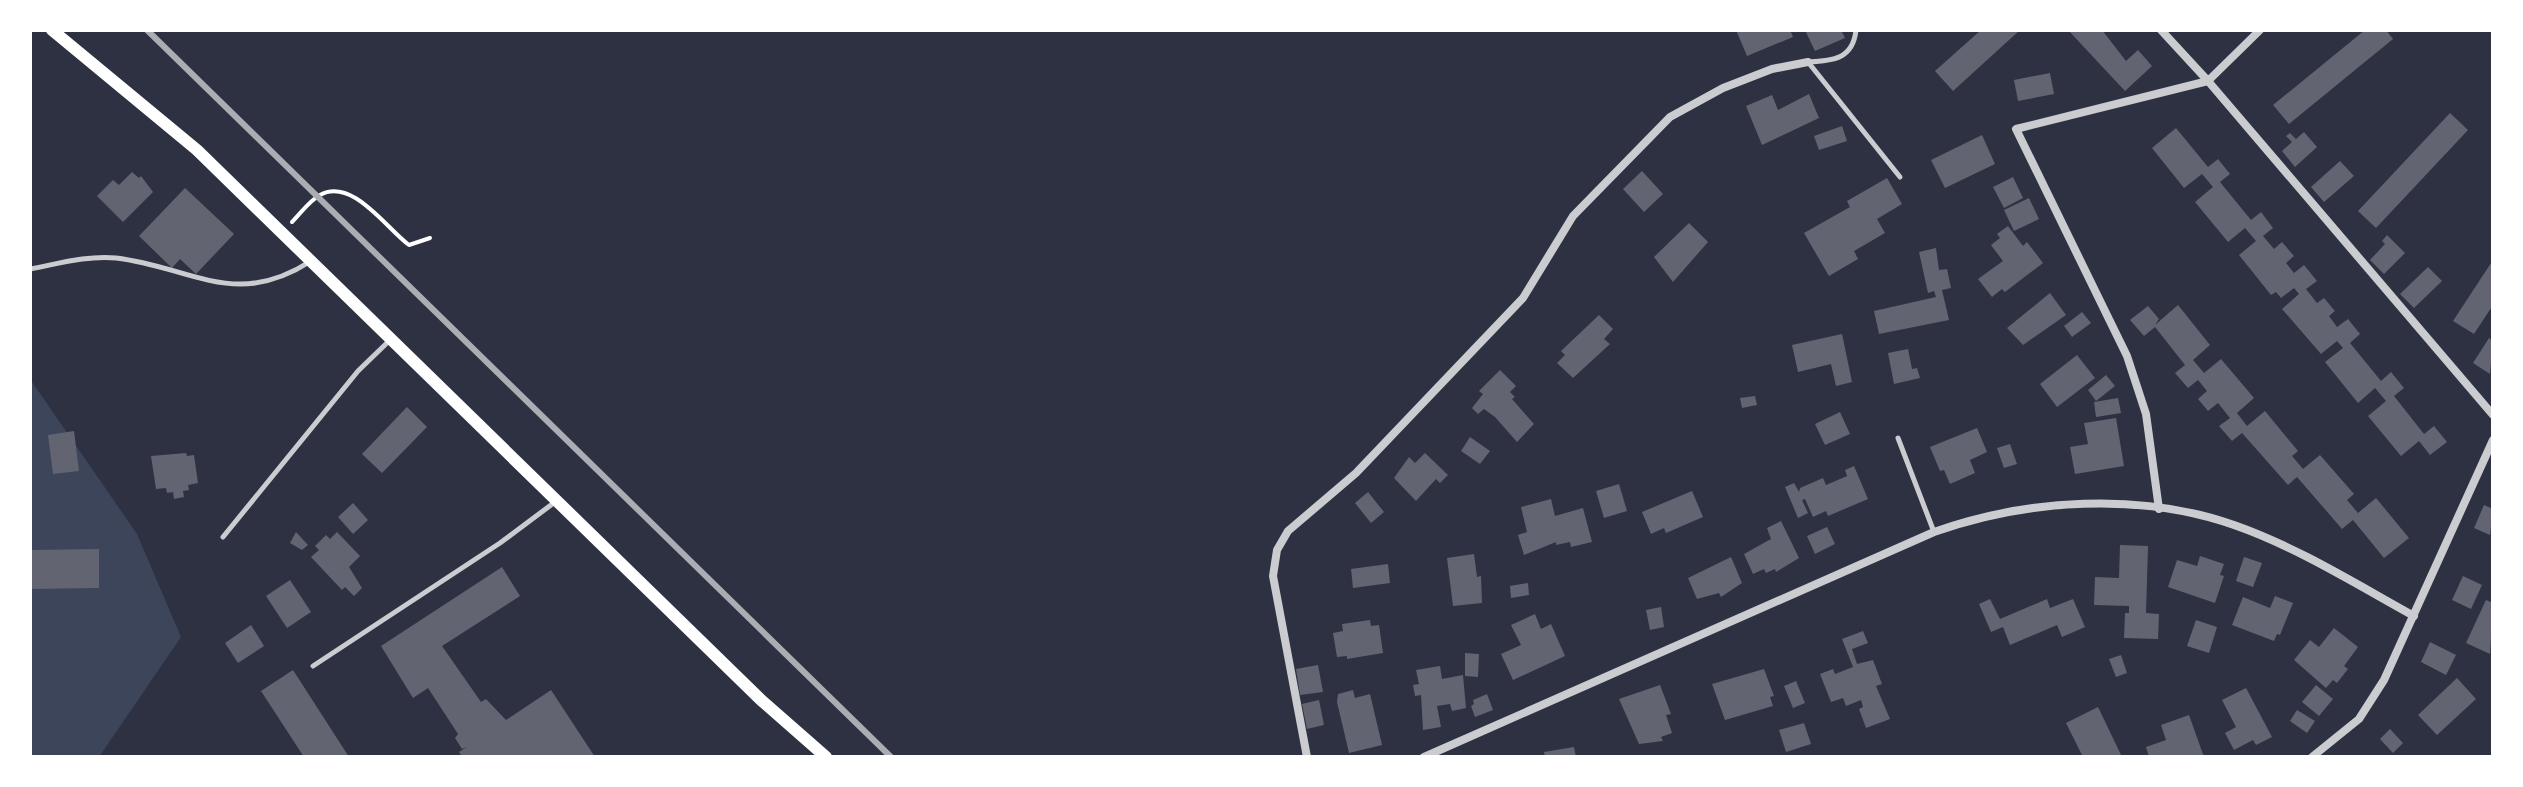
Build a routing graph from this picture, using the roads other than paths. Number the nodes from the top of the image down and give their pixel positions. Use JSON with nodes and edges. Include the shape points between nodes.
{"nodes":[{"id":1,"x":52,"y":30,"type":"edge"},
{"id":2,"x":1856,"y":30,"type":"edge"},
{"id":3,"x":2161,"y":30,"type":"edge"},
{"id":4,"x":2260,"y":30,"type":"edge"},
{"id":5,"x":1808,"y":62,"type":"junction"},
{"id":6,"x":2208,"y":81,"type":"junction"},
{"id":7,"x":1900,"y":177,"type":"dead end"},
{"id":8,"x":312,"y":261,"type":"junction"},
{"id":9,"x":30,"y":269,"type":"edge"},
{"id":10,"x":391,"y":339,"type":"junction"},
{"id":11,"x":2493,"y":415,"type":"edge"},
{"id":12,"x":1898,"y":438,"type":"dead end"},
{"id":13,"x":2493,"y":440,"type":"edge"},
{"id":14,"x":556,"y":501,"type":"junction"},
{"id":15,"x":2159,"y":509,"type":"junction"},
{"id":16,"x":1934,"y":532,"type":"junction"},
{"id":17,"x":223,"y":537,"type":"dead end"},
{"id":18,"x":2414,"y":616,"type":"junction"},
{"id":19,"x":313,"y":666,"type":"dead end"},
{"id":20,"x":826,"y":757,"type":"edge"},
{"id":21,"x":1307,"y":757,"type":"edge"},
{"id":22,"x":1424,"y":757,"type":"edge"},
{"id":23,"x":2312,"y":757,"type":"edge"}],
"edges":[{"from":1,"to":8,"type":"main road","via":[[151,109]]},
{"from":2,"to":5,"type":"lane","via":[[1844,56]]},
{"from":3,"to":6,"type":"street"},
{"from":4,"to":6,"type":"street"},
{"from":5,"to":7,"type":"lane"},
{"from":5,"to":21,"type":"street","via":[[1723,88],[1670,117],[1573,216],[1512,309],[1356,473],[1288,531],[1277,550],[1273,576]]},
{"from":6,"to":11,"type":"street"},
{"from":6,"to":15,"type":"street","via":[[2016,129],[2127,356],[2146,414]]},
{"from":8,"to":9,"type":"lane","via":[[290,275],[233,286],[113,258]]},
{"from":8,"to":10,"type":"main road"},
{"from":10,"to":14,"type":"main road"},
{"from":10,"to":17,"type":"lane","via":[[358,371]]},
{"from":12,"to":16,"type":"lane"},
{"from":13,"to":18,"type":"street"},
{"from":14,"to":19,"type":"lane"},
{"from":14,"to":20,"type":"main road"},
{"from":15,"to":16,"type":"street","via":[[2035,506],[1978,516]]},
{"from":15,"to":18,"type":"street","via":[[2233,524]]},
{"from":16,"to":22,"type":"street"},
{"from":18,"to":23,"type":"street","via":[[2359,719]]}]}
